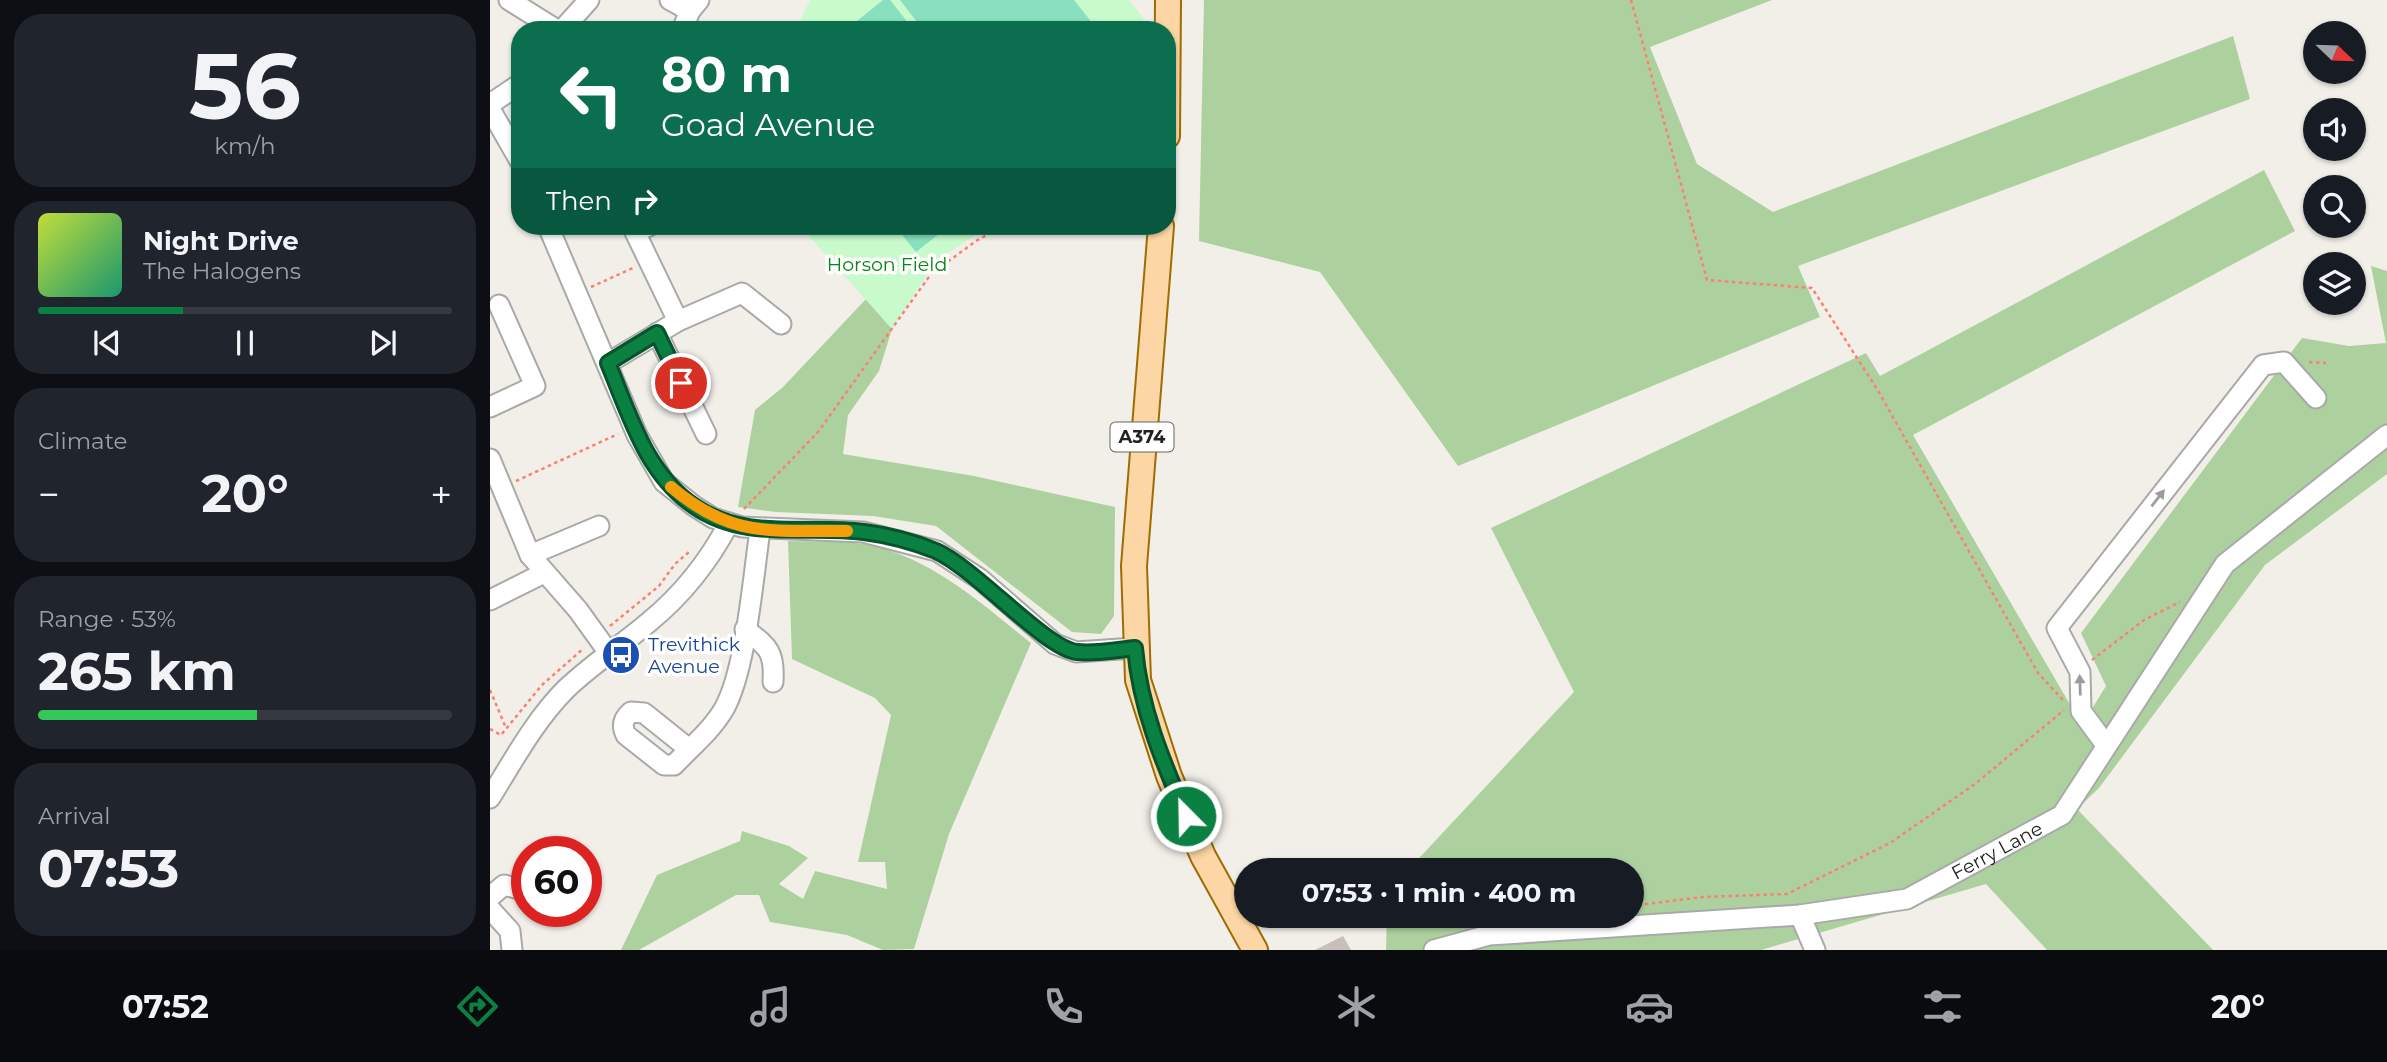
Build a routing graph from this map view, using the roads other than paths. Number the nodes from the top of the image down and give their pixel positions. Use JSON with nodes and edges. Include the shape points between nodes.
{"nodes":[{"id":1,"x":509,"y":0,"type":"edge"},
{"id":2,"x":590,"y":0,"type":"edge"},
{"id":3,"x":670,"y":0,"type":"edge"},
{"id":4,"x":1168,"y":0,"type":"edge"},
{"id":5,"x":694,"y":5,"type":"edge"},
{"id":6,"x":545,"y":21,"type":"edge"},
{"id":7,"x":569,"y":21,"type":"edge"},
{"id":8,"x":686,"y":21,"type":"edge"},
{"id":9,"x":1168,"y":21,"type":"edge"},
{"id":10,"x":511,"y":91,"type":"edge"},
{"id":11,"x":490,"y":106,"type":"edge"},
{"id":12,"x":511,"y":144,"type":"edge"},
{"id":13,"x":552,"y":235,"type":"edge"},
{"id":14,"x":636,"y":235,"type":"edge"},
{"id":15,"x":1160,"y":235,"type":"edge"},
{"id":16,"x":499,"y":305,"type":"dead end"},
{"id":17,"x":678,"y":321,"type":"junction"},
{"id":18,"x":781,"y":324,"type":"dead end"},
{"id":19,"x":657,"y":333,"type":"junction"},
{"id":20,"x":608,"y":363,"type":"junction"},
{"id":21,"x":2315,"y":398,"type":"dead end"},
{"id":22,"x":490,"y":407,"type":"edge"},
{"id":23,"x":706,"y":434,"type":"dead end"},
{"id":24,"x":2387,"y":435,"type":"edge"},
{"id":25,"x":490,"y":459,"type":"edge"},
{"id":26,"x":729,"y":523,"type":"junction"},
{"id":27,"x":599,"y":526,"type":"dead end"},
{"id":28,"x":760,"y":530,"type":"junction"},
{"id":29,"x":530,"y":555,"type":"junction"},
{"id":30,"x":544,"y":573,"type":"junction"},
{"id":31,"x":490,"y":600,"type":"edge"},
{"id":32,"x":745,"y":629,"type":"junction"},
{"id":33,"x":1135,"y":648,"type":"junction"},
{"id":34,"x":609,"y":653,"type":"junction"},
{"id":35,"x":773,"y":682,"type":"dead end"},
{"id":36,"x":2106,"y":745,"type":"junction"},
{"id":37,"x":689,"y":749,"type":"dead end"},
{"id":38,"x":490,"y":798,"type":"edge"},
{"id":39,"x":511,"y":887,"type":"edge"},
{"id":40,"x":490,"y":897,"type":"edge"},
{"id":41,"x":490,"y":909,"type":"edge"},
{"id":42,"x":1800,"y":915,"type":"junction"},
{"id":43,"x":512,"y":950,"type":"edge"},
{"id":44,"x":1255,"y":950,"type":"edge"},
{"id":45,"x":1434,"y":950,"type":"edge"},
{"id":46,"x":1815,"y":950,"type":"edge"}],
"edges":[{"from":1,"to":6,"type":"street"},
{"from":2,"to":7,"type":"street"},
{"from":3,"to":5,"type":"street"},
{"from":4,"to":9,"type":"main road"},
{"from":5,"to":8,"type":"street"},
{"from":10,"to":11,"type":"street"},
{"from":11,"to":12,"type":"street"},
{"from":13,"to":20,"type":"street"},
{"from":14,"to":17,"type":"street"},
{"from":15,"to":33,"type":"main road","number":"A374","via":[[1138,480]]},
{"from":16,"to":22,"type":"street","via":[[535,386]]},
{"from":17,"to":18,"type":"street","via":[[742,293]]},
{"from":17,"to":19,"type":"street"},
{"from":19,"to":20,"type":"street"},
{"from":19,"to":23,"type":"street"},
{"from":20,"to":26,"type":"street","via":[[634,427],[664,482],[694,506]]},
{"from":36,"to":21,"type":"street","one_way":true,"via":[[2081,711],[2080,679],[2057,628],[2263,365],[2284,362]]},
{"from":24,"to":36,"type":"street","name":"Ferry Lane","via":[[2225,564]]},
{"from":25,"to":29,"type":"street"},
{"from":26,"to":28,"type":"street"},
{"from":26,"to":34,"type":"street","via":[[700,571],[651,621]]},
{"from":27,"to":29,"type":"street"},
{"from":28,"to":32,"type":"street"},
{"from":28,"to":33,"type":"street","via":[[863,532],[937,551],[980,579],[1055,644],[1076,652]]},
{"from":29,"to":30,"type":"street"},
{"from":30,"to":31,"type":"street"},
{"from":30,"to":34,"type":"street"},
{"from":32,"to":35,"type":"street","via":[[773,657]]},
{"from":32,"to":37,"type":"street","via":[[728,701]]},
{"from":33,"to":44,"type":"main road","number":"A374","via":[[1145,708],[1169,776],[1203,856]]},
{"from":34,"to":38,"type":"street","via":[[566,690]]},
{"from":36,"to":42,"type":"street","name":"Ferry Lane","via":[[2062,815],[1907,899]]},
{"from":39,"to":40,"type":"street","via":[[504,885]]},
{"from":41,"to":43,"type":"street","via":[[510,931]]},
{"from":42,"to":45,"type":"street","name":"Ferry Lane","via":[[1489,935]]},
{"from":42,"to":46,"type":"street"}]}
